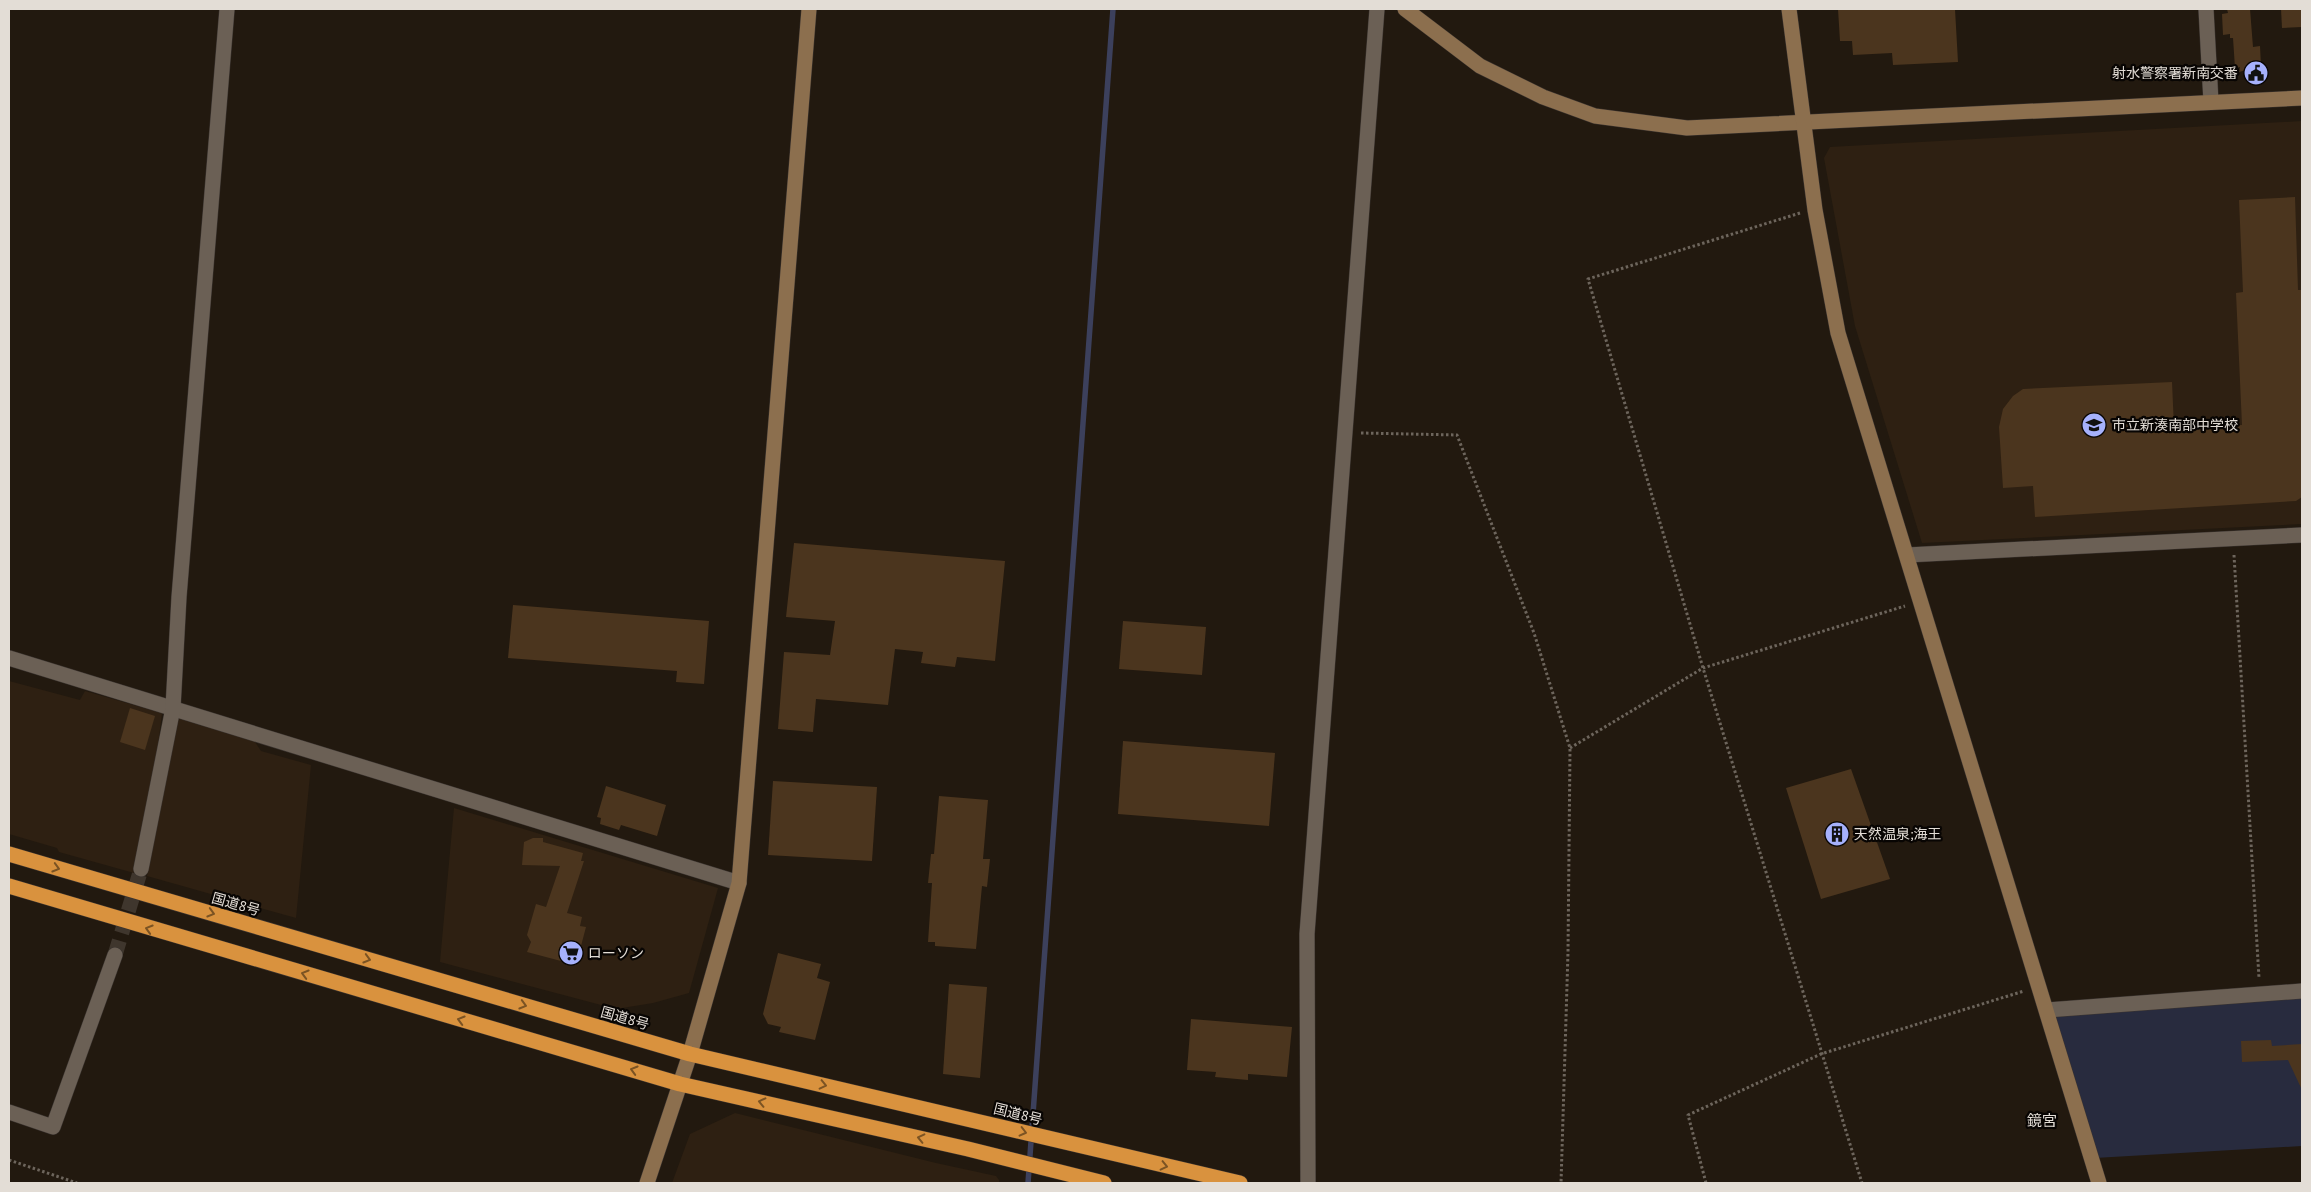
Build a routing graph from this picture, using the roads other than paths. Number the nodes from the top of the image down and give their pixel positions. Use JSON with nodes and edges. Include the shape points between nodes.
{"nodes":[{"id":1,"x":227,"y":9,"type":"edge"},
{"id":2,"x":809,"y":9,"type":"edge"},
{"id":3,"x":1378,"y":9,"type":"edge"},
{"id":4,"x":1405,"y":9,"type":"edge"},
{"id":5,"x":1790,"y":9,"type":"edge"},
{"id":6,"x":2206,"y":9,"type":"edge"},
{"id":7,"x":2302,"y":98,"type":"edge"},
{"id":8,"x":2211,"y":102,"type":"junction"},
{"id":9,"x":1803,"y":123,"type":"junction"},
{"id":10,"x":2302,"y":535,"type":"edge"},
{"id":11,"x":1907,"y":554,"type":"junction"},
{"id":12,"x":9,"y":658,"type":"edge"},
{"id":13,"x":173,"y":708,"type":"junction"},
{"id":14,"x":9,"y":854,"type":"edge"},
{"id":15,"x":141,"y":869,"type":"tunnel mouth"},
{"id":16,"x":739,"y":883,"type":"junction"},
{"id":17,"x":9,"y":886,"type":"edge"},
{"id":18,"x":115,"y":955,"type":"tunnel mouth"},
{"id":19,"x":2302,"y":991,"type":"edge"},
{"id":20,"x":2047,"y":1010,"type":"junction"},
{"id":21,"x":690,"y":1054,"type":"junction"},
{"id":22,"x":680,"y":1084,"type":"junction"},
{"id":23,"x":9,"y":1112,"type":"edge"},
{"id":24,"x":647,"y":1183,"type":"edge"},
{"id":25,"x":1104,"y":1183,"type":"edge"},
{"id":26,"x":1240,"y":1183,"type":"edge"},
{"id":27,"x":1308,"y":1183,"type":"edge"},
{"id":28,"x":2098,"y":1183,"type":"edge"}],
"edges":[{"from":1,"to":13,"type":"street"},
{"from":2,"to":16,"type":"street"},
{"from":3,"to":27,"type":"street","via":[[1307,934]]},
{"from":4,"to":9,"type":"street","via":[[1480,66],[1543,97],[1595,116],[1687,128]]},
{"from":5,"to":9,"type":"street"},
{"from":6,"to":8,"type":"street"},
{"from":7,"to":8,"type":"street"},
{"from":8,"to":9,"type":"street"},
{"from":9,"to":11,"type":"street","via":[[1838,333]]},
{"from":10,"to":11,"type":"street"},
{"from":11,"to":20,"type":"street"},
{"from":12,"to":13,"type":"street"},
{"from":13,"to":15,"type":"street"},
{"from":13,"to":16,"type":"street"},
{"from":14,"to":21,"type":"highway","name":"国道8号","one_way":true},
{"from":16,"to":21,"type":"street"},
{"from":22,"to":17,"type":"highway","one_way":true},
{"from":18,"to":23,"type":"street","via":[[53,1127]]},
{"from":19,"to":20,"type":"street"},
{"from":20,"to":28,"type":"street"},
{"from":21,"to":22,"type":"street"},
{"from":21,"to":26,"type":"highway","name":"国道8号","one_way":true},
{"from":22,"to":24,"type":"street"},
{"from":25,"to":22,"type":"highway","one_way":true}]}
